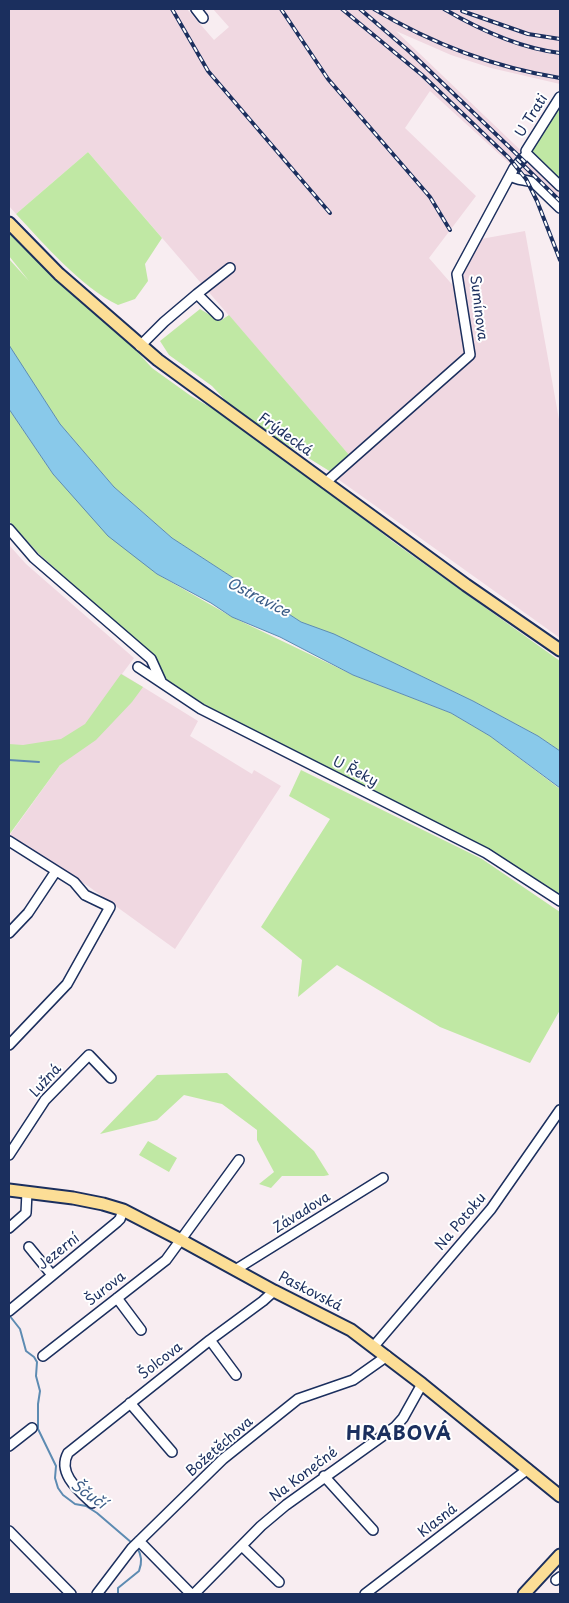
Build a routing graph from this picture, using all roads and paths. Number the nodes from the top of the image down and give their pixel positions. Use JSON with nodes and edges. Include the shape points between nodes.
{"nodes":[{"id":1,"x":196,"y":9,"type":"edge"},
{"id":2,"x":203,"y":18,"type":"dead end"},
{"id":3,"x":560,"y":97,"type":"edge"},
{"id":4,"x":527,"y":152,"type":"junction"},
{"id":5,"x":511,"y":176,"type":"junction"},
{"id":6,"x":560,"y":186,"type":"edge"},
{"id":7,"x":560,"y":208,"type":"edge"},
{"id":8,"x":9,"y":223,"type":"edge"},
{"id":9,"x":230,"y":268,"type":"dead end"},
{"id":10,"x":197,"y":294,"type":"junction"},
{"id":11,"x":218,"y":315,"type":"dead end"},
{"id":12,"x":140,"y":346,"type":"junction"},
{"id":13,"x":325,"y":483,"type":"junction"},
{"id":14,"x":9,"y":529,"type":"edge"},
{"id":15,"x":560,"y":650,"type":"edge"},
{"id":16,"x":138,"y":667,"type":"dead end"},
{"id":17,"x":162,"y":683,"type":"junction"},
{"id":18,"x":9,"y":841,"type":"edge"},
{"id":19,"x":56,"y":871,"type":"junction"},
{"id":20,"x":560,"y":901,"type":"edge"},
{"id":21,"x":9,"y":933,"type":"edge"},
{"id":22,"x":9,"y":1045,"type":"edge"},
{"id":23,"x":111,"y":1078,"type":"dead end"},
{"id":24,"x":560,"y":1110,"type":"edge"},
{"id":25,"x":9,"y":1155,"type":"edge"},
{"id":26,"x":239,"y":1160,"type":"dead end"},
{"id":27,"x":382,"y":1178,"type":"dead end"},
{"id":28,"x":9,"y":1190,"type":"edge"},
{"id":29,"x":28,"y":1192,"type":"junction"},
{"id":30,"x":123,"y":1210,"type":"junction"},
{"id":31,"x":9,"y":1228,"type":"edge"},
{"id":32,"x":181,"y":1240,"type":"junction"},
{"id":33,"x":29,"y":1247,"type":"dead end"},
{"id":34,"x":235,"y":1270,"type":"junction"},
{"id":35,"x":52,"y":1276,"type":"junction"},
{"id":36,"x":274,"y":1291,"type":"junction"},
{"id":37,"x":117,"y":1298,"type":"junction"},
{"id":38,"x":10,"y":1310,"type":"edge"},
{"id":39,"x":141,"y":1330,"type":"dead end"},
{"id":40,"x":210,"y":1340,"type":"junction"},
{"id":41,"x":374,"y":1346,"type":"junction"},
{"id":42,"x":43,"y":1356,"type":"dead end"},
{"id":43,"x":387,"y":1356,"type":"junction"},
{"id":44,"x":236,"y":1375,"type":"dead end"},
{"id":45,"x":422,"y":1384,"type":"junction"},
{"id":46,"x":130,"y":1403,"type":"junction"},
{"id":47,"x":32,"y":1428,"type":"dead end"},
{"id":48,"x":9,"y":1446,"type":"edge"},
{"id":49,"x":172,"y":1452,"type":"dead end"},
{"id":50,"x":528,"y":1469,"type":"junction"},
{"id":51,"x":324,"y":1476,"type":"junction"},
{"id":52,"x":560,"y":1496,"type":"edge"},
{"id":53,"x":92,"y":1503,"type":"dead end"},
{"id":54,"x":373,"y":1530,"type":"dead end"},
{"id":55,"x":9,"y":1531,"type":"edge"},
{"id":56,"x":136,"y":1544,"type":"junction"},
{"id":57,"x":242,"y":1546,"type":"junction"},
{"id":58,"x":560,"y":1555,"type":"edge"},
{"id":59,"x":278,"y":1582,"type":"dead end"},
{"id":60,"x":71,"y":1594,"type":"edge"},
{"id":61,"x":97,"y":1594,"type":"edge"},
{"id":62,"x":193,"y":1594,"type":"edge"},
{"id":63,"x":365,"y":1594,"type":"edge"},
{"id":64,"x":524,"y":1594,"type":"edge"}],
"edges":[{"from":1,"to":2,"type":"street"},
{"from":3,"to":4,"type":"street","name":"U Trati"},
{"from":4,"to":5,"type":"street","name":"Sumínova"},
{"from":4,"to":6,"type":"street","name":"U Trati"},
{"from":5,"to":7,"type":"street","via":[[534,183]]},
{"from":5,"to":13,"type":"street","name":"Sumínova","via":[[457,274],[470,355]]},
{"from":8,"to":12,"type":"main road","name":"Frýdecká","via":[[59,274]]},
{"from":9,"to":10,"type":"street"},
{"from":10,"to":11,"type":"street"},
{"from":10,"to":12,"type":"street"},
{"from":12,"to":13,"type":"main road","name":"Frýdecká"},
{"from":13,"to":15,"type":"main road","name":"Frýdecká"},
{"from":14,"to":17,"type":"street","via":[[34,558],[151,659]]},
{"from":16,"to":17,"type":"street","name":"U Řeky"},
{"from":17,"to":20,"type":"street","name":"U Řeky","via":[[202,709],[486,853]]},
{"from":18,"to":19,"type":"street"},
{"from":19,"to":21,"type":"street"},
{"from":19,"to":22,"type":"street","via":[[74,882],[85,895],[110,907],[67,984]]},
{"from":23,"to":25,"type":"street","name":"Lužná","via":[[89,1055],[45,1100]]},
{"from":24,"to":41,"type":"street","name":"Na Potoku","via":[[491,1209]]},
{"from":26,"to":32,"type":"street"},
{"from":27,"to":34,"type":"street","name":"Závadova"},
{"from":28,"to":29,"type":"main road","name":"Paskovská"},
{"from":29,"to":30,"type":"main road","name":"Paskovská","via":[[80,1199]]},
{"from":29,"to":31,"type":"street","via":[[26,1213]]},
{"from":30,"to":32,"type":"main road","name":"Paskovská"},
{"from":30,"to":35,"type":"street","name":"Jezerní","via":[[117,1222]]},
{"from":32,"to":34,"type":"main road","name":"Paskovská"},
{"from":32,"to":37,"type":"street","name":"Šurova","via":[[166,1260]]},
{"from":33,"to":35,"type":"street"},
{"from":34,"to":36,"type":"main road","name":"Paskovská"},
{"from":35,"to":38,"type":"street","name":"Jezerní"},
{"from":36,"to":40,"type":"street","name":"Šolcova"},
{"from":36,"to":41,"type":"main road","name":"Paskovská","via":[[351,1330]]},
{"from":37,"to":39,"type":"street"},
{"from":37,"to":42,"type":"street","name":"Šurova"},
{"from":40,"to":44,"type":"street"},
{"from":40,"to":46,"type":"street","name":"Šolcova"},
{"from":41,"to":43,"type":"main road","name":"Paskovská"},
{"from":43,"to":45,"type":"main road","name":"Paskovská"},
{"from":43,"to":56,"type":"street","name":"Božetěchova","via":[[353,1380],[298,1399],[223,1459]]},
{"from":45,"to":50,"type":"main road","name":"Paskovská"},
{"from":45,"to":51,"type":"street","name":"Na Konečné","via":[[395,1427]]},
{"from":46,"to":49,"type":"street"},
{"from":46,"to":53,"type":"street","name":"Šolcova","via":[[64,1459],[66,1472],[74,1486]]},
{"from":47,"to":48,"type":"street"},
{"from":50,"to":52,"type":"main road","name":"Paskovská"},
{"from":50,"to":63,"type":"street","name":"Klasná"},
{"from":51,"to":54,"type":"street"},
{"from":51,"to":57,"type":"street","name":"Na Konečné","via":[[286,1504]]},
{"from":55,"to":60,"type":"street"},
{"from":56,"to":61,"type":"street","name":"Božetěchova"},
{"from":56,"to":62,"type":"street"},
{"from":57,"to":59,"type":"street"},
{"from":57,"to":62,"type":"street","name":"Na Konečné"},
{"from":58,"to":64,"type":"main road"}]}
